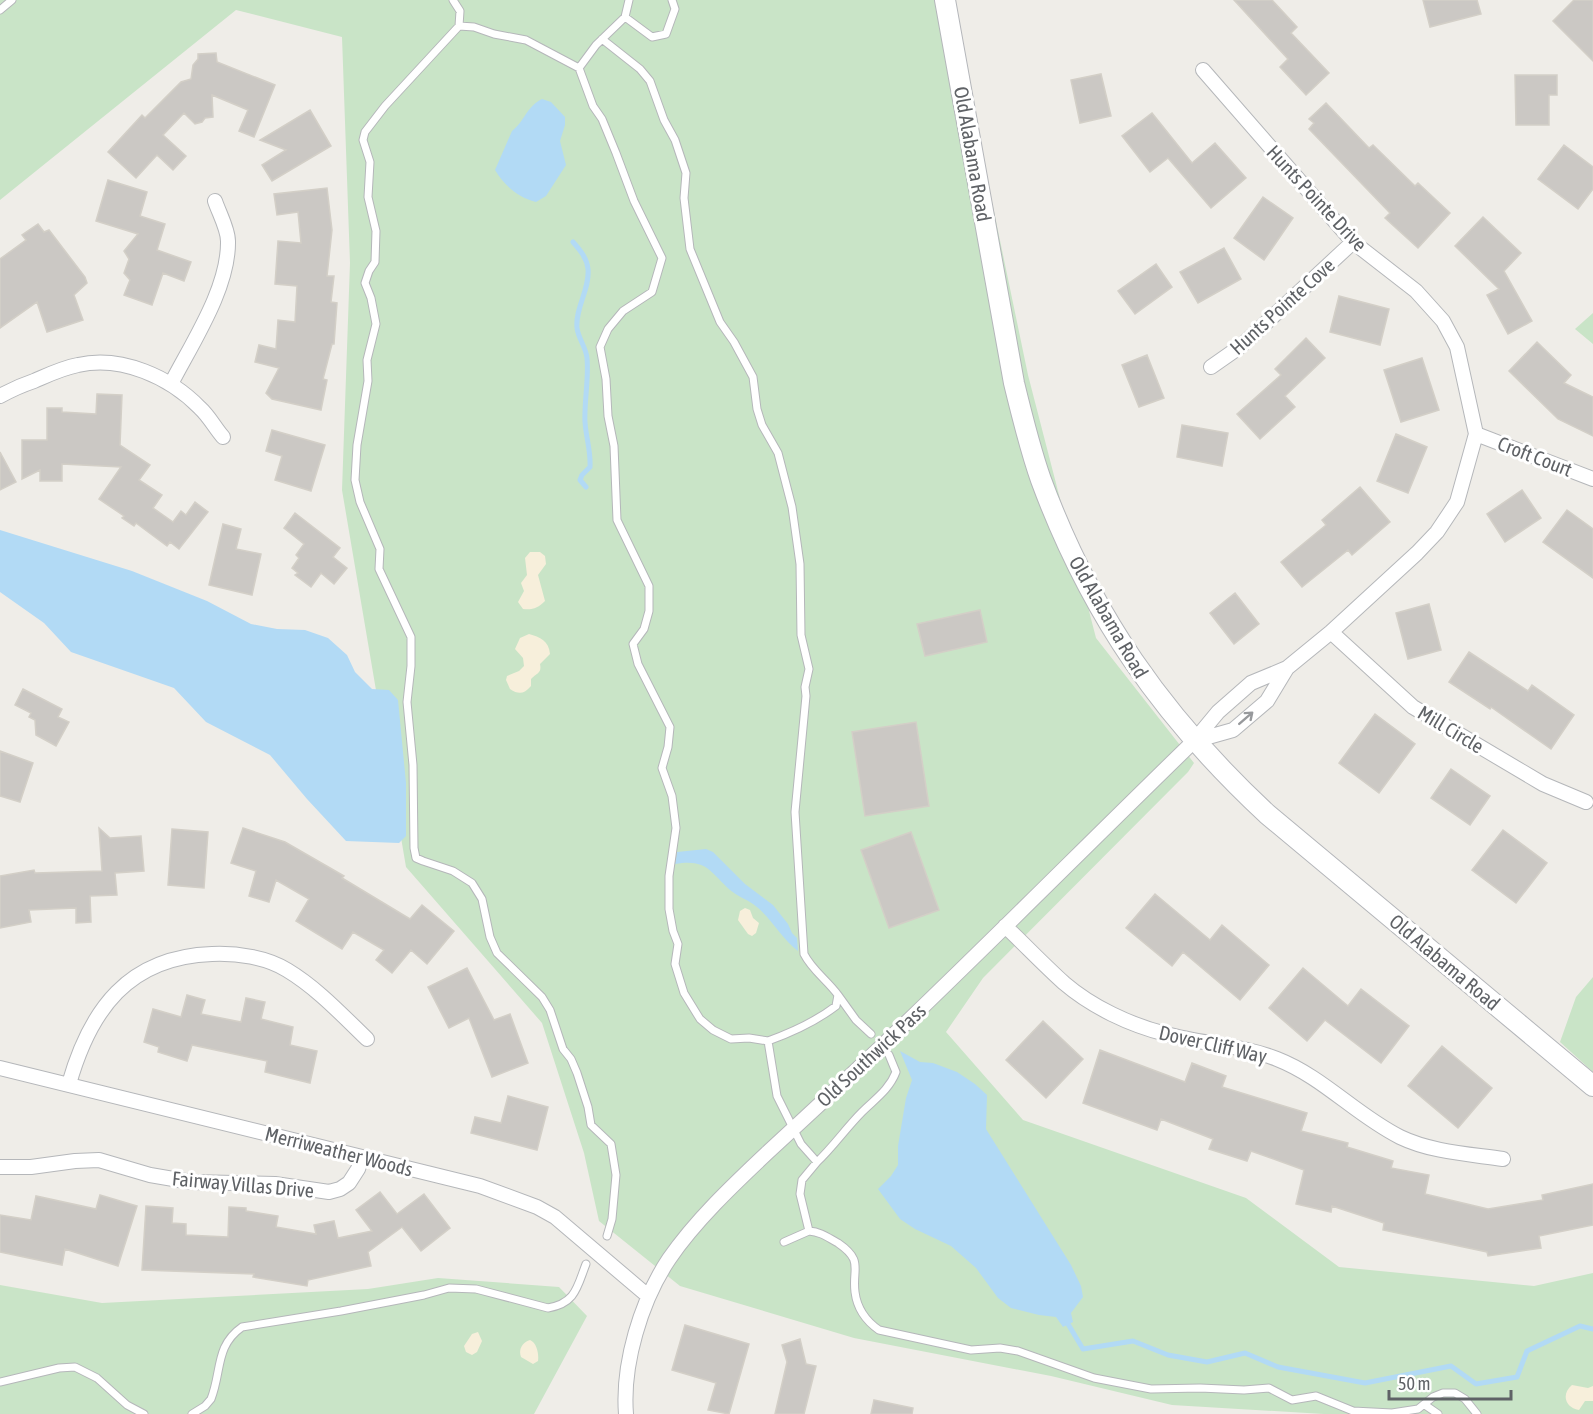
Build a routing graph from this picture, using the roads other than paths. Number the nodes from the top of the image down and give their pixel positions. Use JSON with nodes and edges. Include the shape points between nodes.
{"nodes":[{"id":1,"x":12,"y":0,"type":"edge"},
{"id":2,"x":453,"y":0,"type":"edge"},
{"id":3,"x":629,"y":0,"type":"edge"},
{"id":4,"x":672,"y":0,"type":"edge"},
{"id":5,"x":945,"y":0,"type":"edge"},
{"id":6,"x":0,"y":10,"type":"edge"},
{"id":7,"x":625,"y":17,"type":"junction"},
{"id":8,"x":459,"y":26,"type":"junction"},
{"id":9,"x":602,"y":39,"type":"junction"},
{"id":10,"x":579,"y":68,"type":"junction"},
{"id":11,"x":1203,"y":70,"type":"dead end"},
{"id":12,"x":215,"y":201,"type":"dead end"},
{"id":13,"x":1353,"y":242,"type":"junction"},
{"id":14,"x":1210,"y":367,"type":"dead end"},
{"id":15,"x":171,"y":384,"type":"junction"},
{"id":16,"x":0,"y":396,"type":"edge"},
{"id":17,"x":1476,"y":434,"type":"junction"},
{"id":18,"x":223,"y":437,"type":"dead end"},
{"id":19,"x":1593,"y":479,"type":"edge"},
{"id":20,"x":1330,"y":632,"type":"junction"},
{"id":21,"x":1287,"y":668,"type":"junction"},
{"id":22,"x":1194,"y":741,"type":"junction"},
{"id":23,"x":1586,"y":802,"type":"dead end"},
{"id":24,"x":1005,"y":926,"type":"junction"},
{"id":25,"x":838,"y":995,"type":"junction"},
{"id":26,"x":871,"y":1034,"type":"dead end"},
{"id":27,"x":367,"y":1039,"type":"dead end"},
{"id":28,"x":768,"y":1041,"type":"junction"},
{"id":29,"x":890,"y":1055,"type":"dead end"},
{"id":30,"x":0,"y":1068,"type":"edge"},
{"id":31,"x":69,"y":1084,"type":"junction"},
{"id":32,"x":1593,"y":1086,"type":"edge"},
{"id":33,"x":794,"y":1128,"type":"junction"},
{"id":34,"x":362,"y":1157,"type":"junction"},
{"id":35,"x":1503,"y":1159,"type":"dead end"},
{"id":36,"x":817,"y":1162,"type":"junction"},
{"id":37,"x":0,"y":1167,"type":"edge"},
{"id":38,"x":809,"y":1231,"type":"junction"},
{"id":39,"x":607,"y":1236,"type":"dead end"},
{"id":40,"x":784,"y":1242,"type":"dead end"},
{"id":41,"x":586,"y":1263,"type":"dead end"},
{"id":42,"x":648,"y":1296,"type":"junction"},
{"id":43,"x":0,"y":1382,"type":"edge"},
{"id":44,"x":1425,"y":1405,"type":"junction"},
{"id":45,"x":144,"y":1414,"type":"edge"},
{"id":46,"x":192,"y":1414,"type":"edge"},
{"id":47,"x":626,"y":1414,"type":"edge"},
{"id":48,"x":1438,"y":1414,"type":"edge"},
{"id":49,"x":1477,"y":1414,"type":"edge"}],
"edges":[{"from":1,"to":6,"type":"lane"},
{"from":2,"to":8,"type":"lane","via":[[460,11]]},
{"from":3,"to":7,"type":"lane"},
{"from":4,"to":7,"type":"lane","via":[[675,9],[666,34],[652,37]]},
{"from":5,"to":22,"type":"main road","name":"Old Alabama Road","via":[[1014,383],[1041,479],[1069,549],[1105,618],[1146,682]]},
{"from":7,"to":9,"type":"lane"},
{"from":8,"to":10,"type":"lane","via":[[526,40]]},
{"from":8,"to":39,"type":"lane","via":[[385,106],[363,140],[370,162],[368,196],[376,231],[375,262],[365,283],[376,324],[368,360],[355,480],[380,549],[379,569],[411,637],[407,702],[417,858],[453,871],[472,883],[482,899],[497,953],[550,1010],[563,1049],[577,1073],[591,1125],[611,1144],[616,1175]]},
{"from":9,"to":10,"type":"lane"},
{"from":9,"to":25,"type":"lane","via":[[650,81],[675,140],[686,173],[684,198],[690,249],[720,322],[753,377],[757,409],[778,453],[792,507],[800,564],[801,635],[809,669],[795,812],[804,954]]},
{"from":10,"to":28,"type":"lane","via":[[662,258],[651,292],[623,311],[600,347],[614,446],[617,520],[649,586],[649,611],[644,629],[633,644],[638,664],[670,727],[662,768],[672,796],[676,828],[669,876],[669,909],[678,944],[675,964],[684,993],[699,1019],[731,1039]]},
{"from":11,"to":13,"type":"street","name":"Hunts Pointe Drive"},
{"from":12,"to":15,"type":"street","via":[[228,240],[225,272]]},
{"from":13,"to":14,"type":"street","name":"Hunts Pointe Cove","via":[[1241,346]]},
{"from":13,"to":17,"type":"street","name":"Hunts Pointe Drive","via":[[1416,291],[1443,321],[1457,347]]},
{"from":15,"to":16,"type":"street","via":[[134,368],[95,363],[54,372]]},
{"from":15,"to":18,"type":"street","via":[[201,408]]},
{"from":17,"to":19,"type":"street","name":"Croft Court"},
{"from":17,"to":20,"type":"street","name":"Hunts Pointe Drive","via":[[1457,502],[1437,532]]},
{"from":20,"to":21,"type":"street","name":"Hunts Pointe Drive"},
{"from":20,"to":23,"type":"street","name":"Mill Circle","via":[[1413,707],[1543,784]]},
{"from":21,"to":22,"type":"street","name":"Hunts Pointe Drive","via":[[1251,683],[1218,712]]},
{"from":22,"to":21,"type":"street","name":"Hunts Pointe Drive","one_way":true,"via":[[1233,730],[1267,701]]},
{"from":22,"to":24,"type":"street","name":"Old Southwick Pass"},
{"from":22,"to":32,"type":"main road","name":"Old Alabama Road","via":[[1267,814]]},
{"from":24,"to":33,"type":"street","name":"Old Southwick Pass"},
{"from":24,"to":35,"type":"street","name":"Dover Cliff Way","via":[[1065,984],[1119,1017],[1164,1034],[1277,1058],[1316,1078],[1402,1138],[1437,1149]]},
{"from":25,"to":26,"type":"lane"},
{"from":25,"to":28,"type":"lane","via":[[836,1006],[822,1017]]},
{"from":27,"to":31,"type":"street","via":[[286,969],[232,953],[194,954],[150,968],[109,1000],[86,1034]]},
{"from":28,"to":33,"type":"lane","via":[[777,1096]]},
{"from":29,"to":36,"type":"lane","via":[[896,1072],[892,1080]]},
{"from":30,"to":31,"type":"street","name":"Merriweather Woods"},
{"from":31,"to":34,"type":"street","name":"Merriweather Woods"},
{"from":33,"to":36,"type":"lane","via":[[801,1144]]},
{"from":33,"to":42,"type":"street","name":"Old Southwick Pass","via":[[723,1194],[669,1259]]},
{"from":34,"to":37,"type":"street","name":"Fairway Villas Drive","via":[[349,1183],[329,1192],[275,1184],[191,1182],[99,1160]]},
{"from":34,"to":42,"type":"street","name":"Merriweather Woods","via":[[480,1186],[537,1207],[577,1234]]},
{"from":36,"to":38,"type":"lane","via":[[802,1180],[800,1194]]},
{"from":38,"to":40,"type":"lane"},
{"from":38,"to":44,"type":"lane","via":[[821,1232],[851,1255],[857,1271],[855,1295],[859,1306],[868,1322],[879,1330],[971,1350],[1018,1351],[1094,1378],[1151,1389],[1269,1388],[1292,1400],[1316,1396],[1353,1411],[1392,1413]]},
{"from":41,"to":46,"type":"lane","via":[[574,1295],[560,1306],[548,1308],[476,1289],[449,1287],[341,1311],[242,1326],[226,1342],[211,1399]]},
{"from":42,"to":47,"type":"street","name":"Old Southwick Pass","via":[[634,1339]]},
{"from":43,"to":45,"type":"lane","via":[[75,1367],[98,1378],[127,1405]]},
{"from":44,"to":48,"type":"lane"},
{"from":44,"to":49,"type":"lane","via":[[1443,1393],[1455,1394],[1466,1399]]}]}
